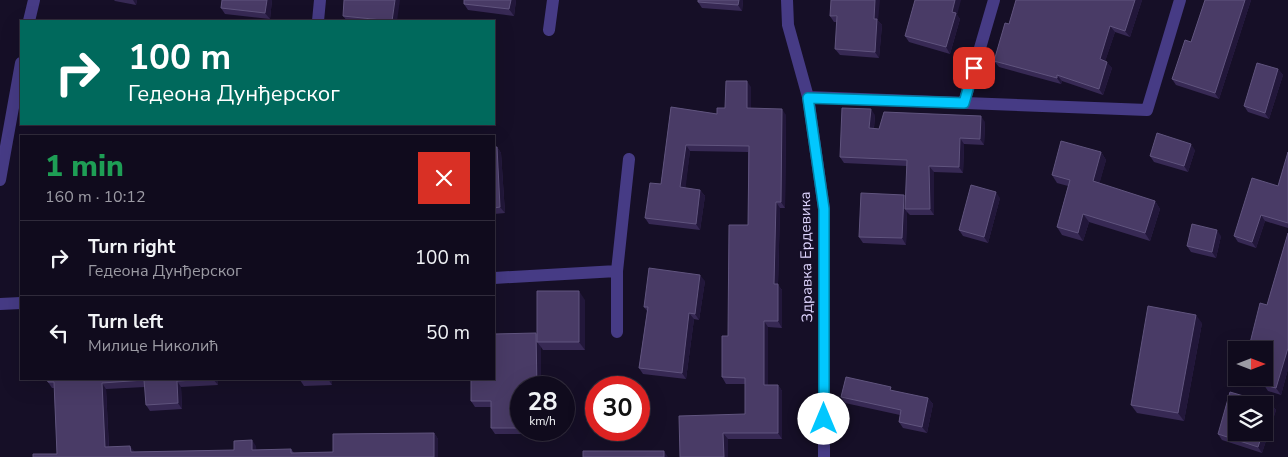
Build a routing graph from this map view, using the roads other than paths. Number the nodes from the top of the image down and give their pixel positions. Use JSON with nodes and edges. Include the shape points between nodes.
{"nodes":[{"id":1,"x":34,"y":0,"type":"edge"},
{"id":2,"x":320,"y":0,"type":"edge"},
{"id":3,"x":553,"y":0,"type":"edge"},
{"id":4,"x":787,"y":0,"type":"edge"},
{"id":5,"x":994,"y":0,"type":"edge"},
{"id":6,"x":1180,"y":0,"type":"edge"},
{"id":7,"x":30,"y":20,"type":"edge"},
{"id":8,"x":318,"y":20,"type":"edge"},
{"id":9,"x":549,"y":30,"type":"dead end"},
{"id":10,"x":20,"y":69,"type":"edge"},
{"id":11,"x":808,"y":98,"type":"junction"},
{"id":12,"x":964,"y":103,"type":"junction"},
{"id":13,"x":630,"y":159,"type":"dead end"},
{"id":14,"x":0,"y":180,"type":"edge"},
{"id":15,"x":617,"y":271,"type":"junction"},
{"id":16,"x":495,"y":278,"type":"edge"},
{"id":17,"x":20,"y":303,"type":"edge"},
{"id":18,"x":0,"y":304,"type":"edge"},
{"id":19,"x":617,"y":332,"type":"dead end"},
{"id":20,"x":824,"y":457,"type":"edge"}],
"edges":[{"from":1,"to":7,"type":"street"},
{"from":2,"to":8,"type":"street"},
{"from":3,"to":9,"type":"street"},
{"from":4,"to":11,"type":"street","name":"Здравка Ердевика","via":[[788,25]]},
{"from":5,"to":12,"type":"street"},
{"from":6,"to":12,"type":"street","via":[[1147,110]]},
{"from":10,"to":14,"type":"street"},
{"from":11,"to":12,"type":"street"},
{"from":11,"to":20,"type":"street","name":"Здравка Ердевика","via":[[824,209]]},
{"from":13,"to":15,"type":"street"},
{"from":15,"to":16,"type":"street"},
{"from":15,"to":19,"type":"street"},
{"from":17,"to":18,"type":"street"}]}
